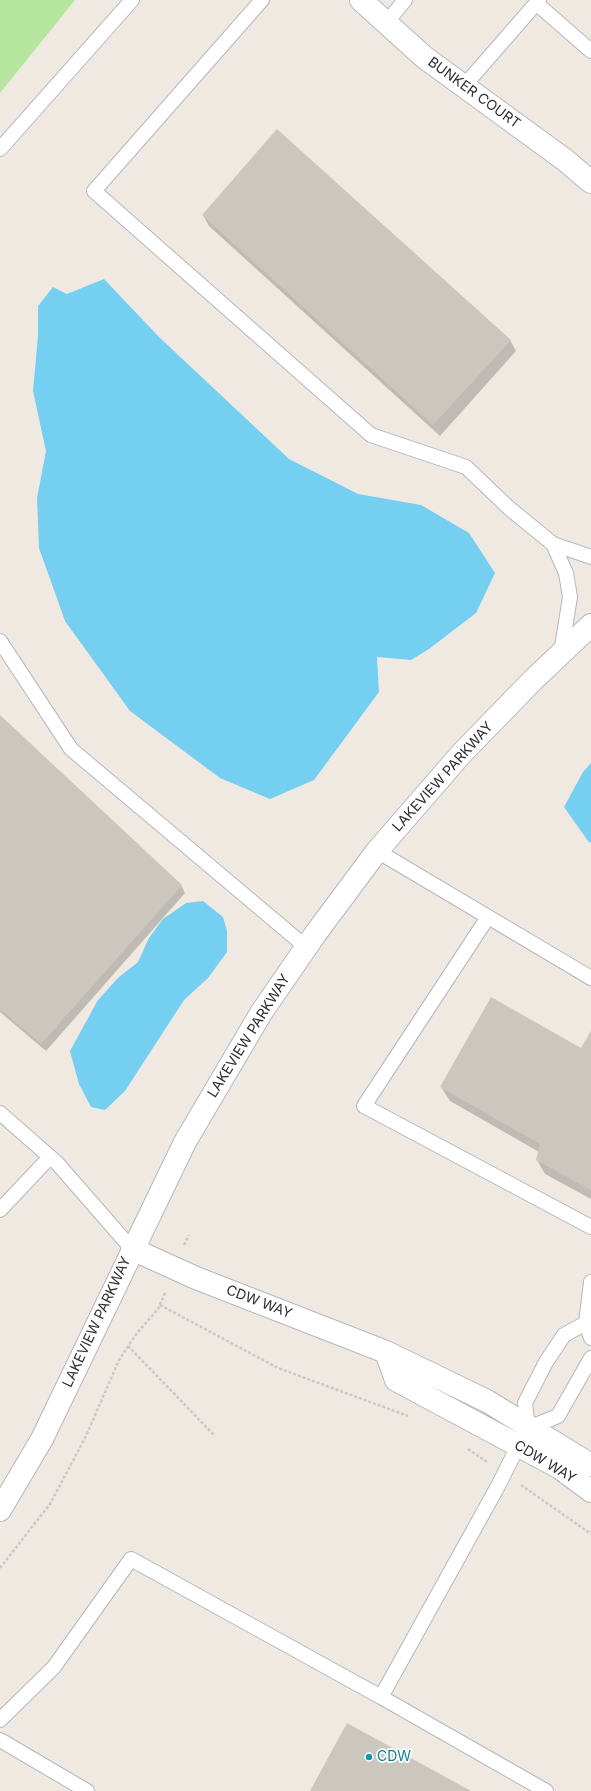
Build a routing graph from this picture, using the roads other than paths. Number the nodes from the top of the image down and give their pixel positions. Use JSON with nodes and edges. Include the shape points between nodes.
{"nodes":[{"id":1,"x":132,"y":0,"type":"edge"},
{"id":2,"x":262,"y":0,"type":"edge"},
{"id":3,"x":361,"y":0,"type":"edge"},
{"id":4,"x":404,"y":0,"type":"edge"},
{"id":5,"x":537,"y":2,"type":"edge"},
{"id":6,"x":386,"y":23,"type":"junction"},
{"id":7,"x":591,"y":51,"type":"edge"},
{"id":8,"x":464,"y":86,"type":"junction"},
{"id":9,"x":0,"y":149,"type":"edge"},
{"id":10,"x":591,"y":182,"type":"edge"},
{"id":11,"x":553,"y":544,"type":"junction"},
{"id":12,"x":591,"y":557,"type":"edge"},
{"id":13,"x":591,"y":625,"type":"edge"},
{"id":14,"x":0,"y":641,"type":"edge"},
{"id":15,"x":561,"y":653,"type":"junction"},
{"id":16,"x":377,"y":851,"type":"junction"},
{"id":17,"x":488,"y":917,"type":"junction"},
{"id":18,"x":306,"y":947,"type":"junction"},
{"id":19,"x":591,"y":978,"type":"edge"},
{"id":20,"x":0,"y":1113,"type":"edge"},
{"id":21,"x":50,"y":1157,"type":"junction"},
{"id":22,"x":0,"y":1210,"type":"edge"},
{"id":23,"x":591,"y":1227,"type":"edge"},
{"id":24,"x":132,"y":1249,"type":"junction"},
{"id":25,"x":591,"y":1282,"type":"edge"},
{"id":26,"x":586,"y":1323,"type":"junction"},
{"id":27,"x":591,"y":1338,"type":"edge"},
{"id":28,"x":591,"y":1358,"type":"edge"},
{"id":29,"x":523,"y":1436,"type":"junction"},
{"id":30,"x":591,"y":1465,"type":"edge"},
{"id":31,"x":591,"y":1491,"type":"edge"},
{"id":32,"x":0,"y":1510,"type":"edge"},
{"id":33,"x":381,"y":1697,"type":"junction"},
{"id":34,"x":0,"y":1720,"type":"edge"},
{"id":35,"x":0,"y":1740,"type":"edge"},
{"id":36,"x":88,"y":1791,"type":"edge"},
{"id":37,"x":546,"y":1791,"type":"edge"}],
"edges":[{"from":1,"to":9,"type":"lane"},
{"from":2,"to":11,"type":"lane","via":[[94,191],[371,435],[466,468]]},
{"from":3,"to":6,"type":"street","name":"BUNKER COURT"},
{"from":4,"to":6,"type":"lane"},
{"from":5,"to":7,"type":"lane"},
{"from":5,"to":8,"type":"lane"},
{"from":6,"to":8,"type":"street","name":"BUNKER COURT","via":[[424,57]]},
{"from":8,"to":10,"type":"street","name":"BUNKER COURT"},
{"from":11,"to":12,"type":"lane"},
{"from":11,"to":15,"type":"lane","via":[[566,573],[570,597]]},
{"from":13,"to":15,"type":"street","name":"LAKEVIEW PARKWAY"},
{"from":14,"to":18,"type":"lane","via":[[71,749]]},
{"from":15,"to":16,"type":"street","name":"LAKEVIEW PARKWAY","via":[[462,753]]},
{"from":16,"to":17,"type":"lane"},
{"from":16,"to":18,"type":"street","name":"LAKEVIEW PARKWAY"},
{"from":17,"to":19,"type":"lane"},
{"from":17,"to":23,"type":"lane","via":[[364,1106]]},
{"from":18,"to":24,"type":"street","name":"LAKEVIEW PARKWAY","via":[[261,1013],[185,1142]]},
{"from":20,"to":21,"type":"lane"},
{"from":21,"to":22,"type":"lane"},
{"from":21,"to":24,"type":"lane"},
{"from":24,"to":29,"type":"street","name":"CDW WAY","via":[[196,1278],[386,1352],[487,1401]]},
{"from":24,"to":32,"type":"street","name":"LAKEVIEW PARKWAY","via":[[42,1439]]},
{"from":25,"to":26,"type":"lane"},
{"from":26,"to":27,"type":"lane"},
{"from":26,"to":29,"type":"lane","via":[[564,1335],[546,1362],[525,1403]]},
{"from":28,"to":29,"type":"lane","via":[[558,1416]]},
{"from":29,"to":30,"type":"street","name":"CDW WAY"},
{"from":29,"to":31,"type":"street","name":"CDW WAY"},
{"from":29,"to":33,"type":"lane"},
{"from":33,"to":34,"type":"lane","via":[[131,1559],[54,1667]]},
{"from":33,"to":37,"type":"lane"},
{"from":35,"to":36,"type":"lane"}]}
